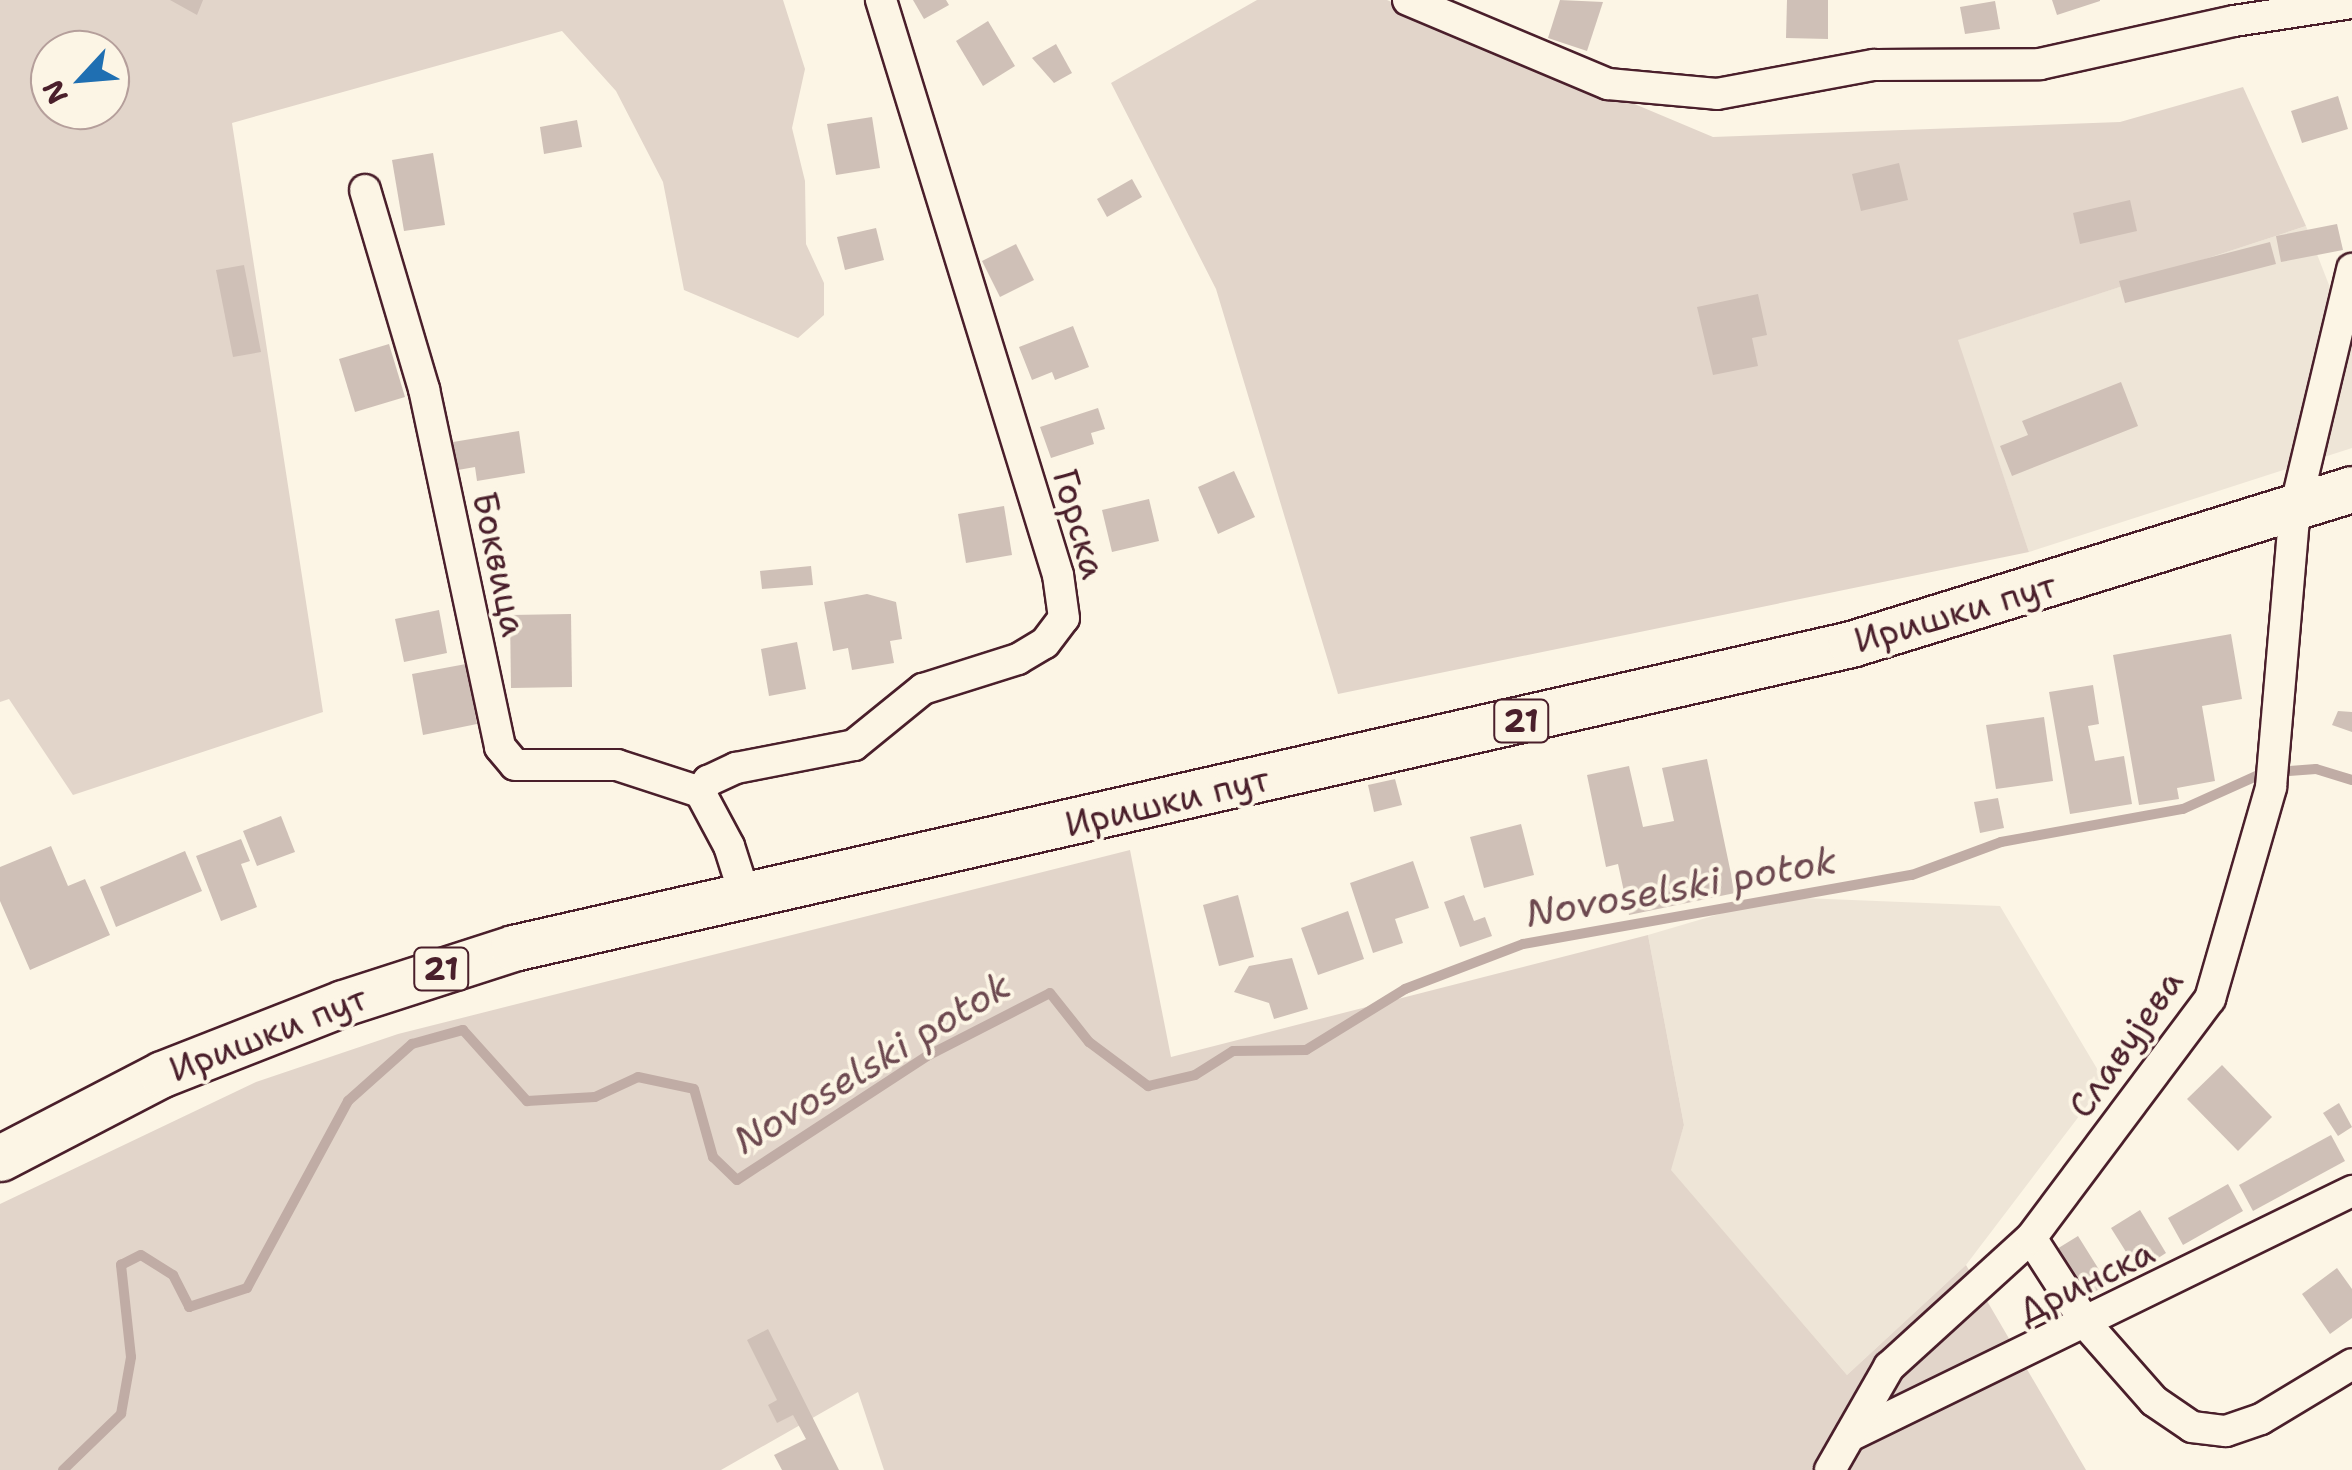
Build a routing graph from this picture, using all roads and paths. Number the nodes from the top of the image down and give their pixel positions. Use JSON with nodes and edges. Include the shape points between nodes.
{"nodes":[{"id":1,"x":881,"y":0,"type":"edge"},
{"id":2,"x":1408,"y":0,"type":"edge"},
{"id":3,"x":2352,"y":3,"type":"edge"},
{"id":4,"x":366,"y":190,"type":"dead end"},
{"id":5,"x":2352,"y":269,"type":"edge"},
{"id":6,"x":2352,"y":489,"type":"edge"},
{"id":7,"x":2295,"y":509,"type":"junction"},
{"id":8,"x":700,"y":792,"type":"junction"},
{"id":9,"x":745,"y":896,"type":"junction"},
{"id":10,"x":0,"y":1158,"type":"edge"},
{"id":11,"x":2352,"y":1191,"type":"edge"},
{"id":12,"x":2031,"y":1238,"type":"junction"},
{"id":13,"x":2086,"y":1325,"type":"junction"},
{"id":14,"x":2352,"y":1364,"type":"edge"},
{"id":15,"x":1850,"y":1436,"type":"junction"},
{"id":16,"x":1830,"y":1470,"type":"edge"}],
"edges":[{"from":1,"to":8,"type":"street","name":"Горска","via":[[1058,575],[1064,618],[1045,644],[1018,659],[923,689],[854,746],[717,774]]},
{"from":2,"to":3,"type":"street","via":[[1608,84],[1716,94],[1847,68],[2040,64],[2234,20]]},
{"from":4,"to":8,"type":"street","name":"Боквица","via":[[424,389],[505,755],[515,765],[630,768]]},
{"from":5,"to":7,"type":"street","name":"Славујева"},
{"from":6,"to":7,"type":"main road","name":"Иришки пут","number":"21"},
{"from":7,"to":9,"type":"main road","name":"Иришки пут","number":"21","via":[[1851,644]]},
{"from":7,"to":12,"type":"street","name":"Славујева","via":[[2270,787],[2210,999]]},
{"from":8,"to":9,"type":"street"},
{"from":9,"to":10,"type":"main road","name":"Иришки пут","number":"21","via":[[513,948],[380,990],[162,1074]]},
{"from":11,"to":13,"type":"street","name":"Дринска"},
{"from":12,"to":13,"type":"street"},
{"from":12,"to":15,"type":"street","name":"Славујева","via":[[1888,1368]]},
{"from":13,"to":14,"type":"street","via":[[2154,1401],[2192,1427],[2226,1430],[2261,1419]]},
{"from":13,"to":15,"type":"street","name":"Дринска"},
{"from":15,"to":16,"type":"street","name":"Славујева"}]}
